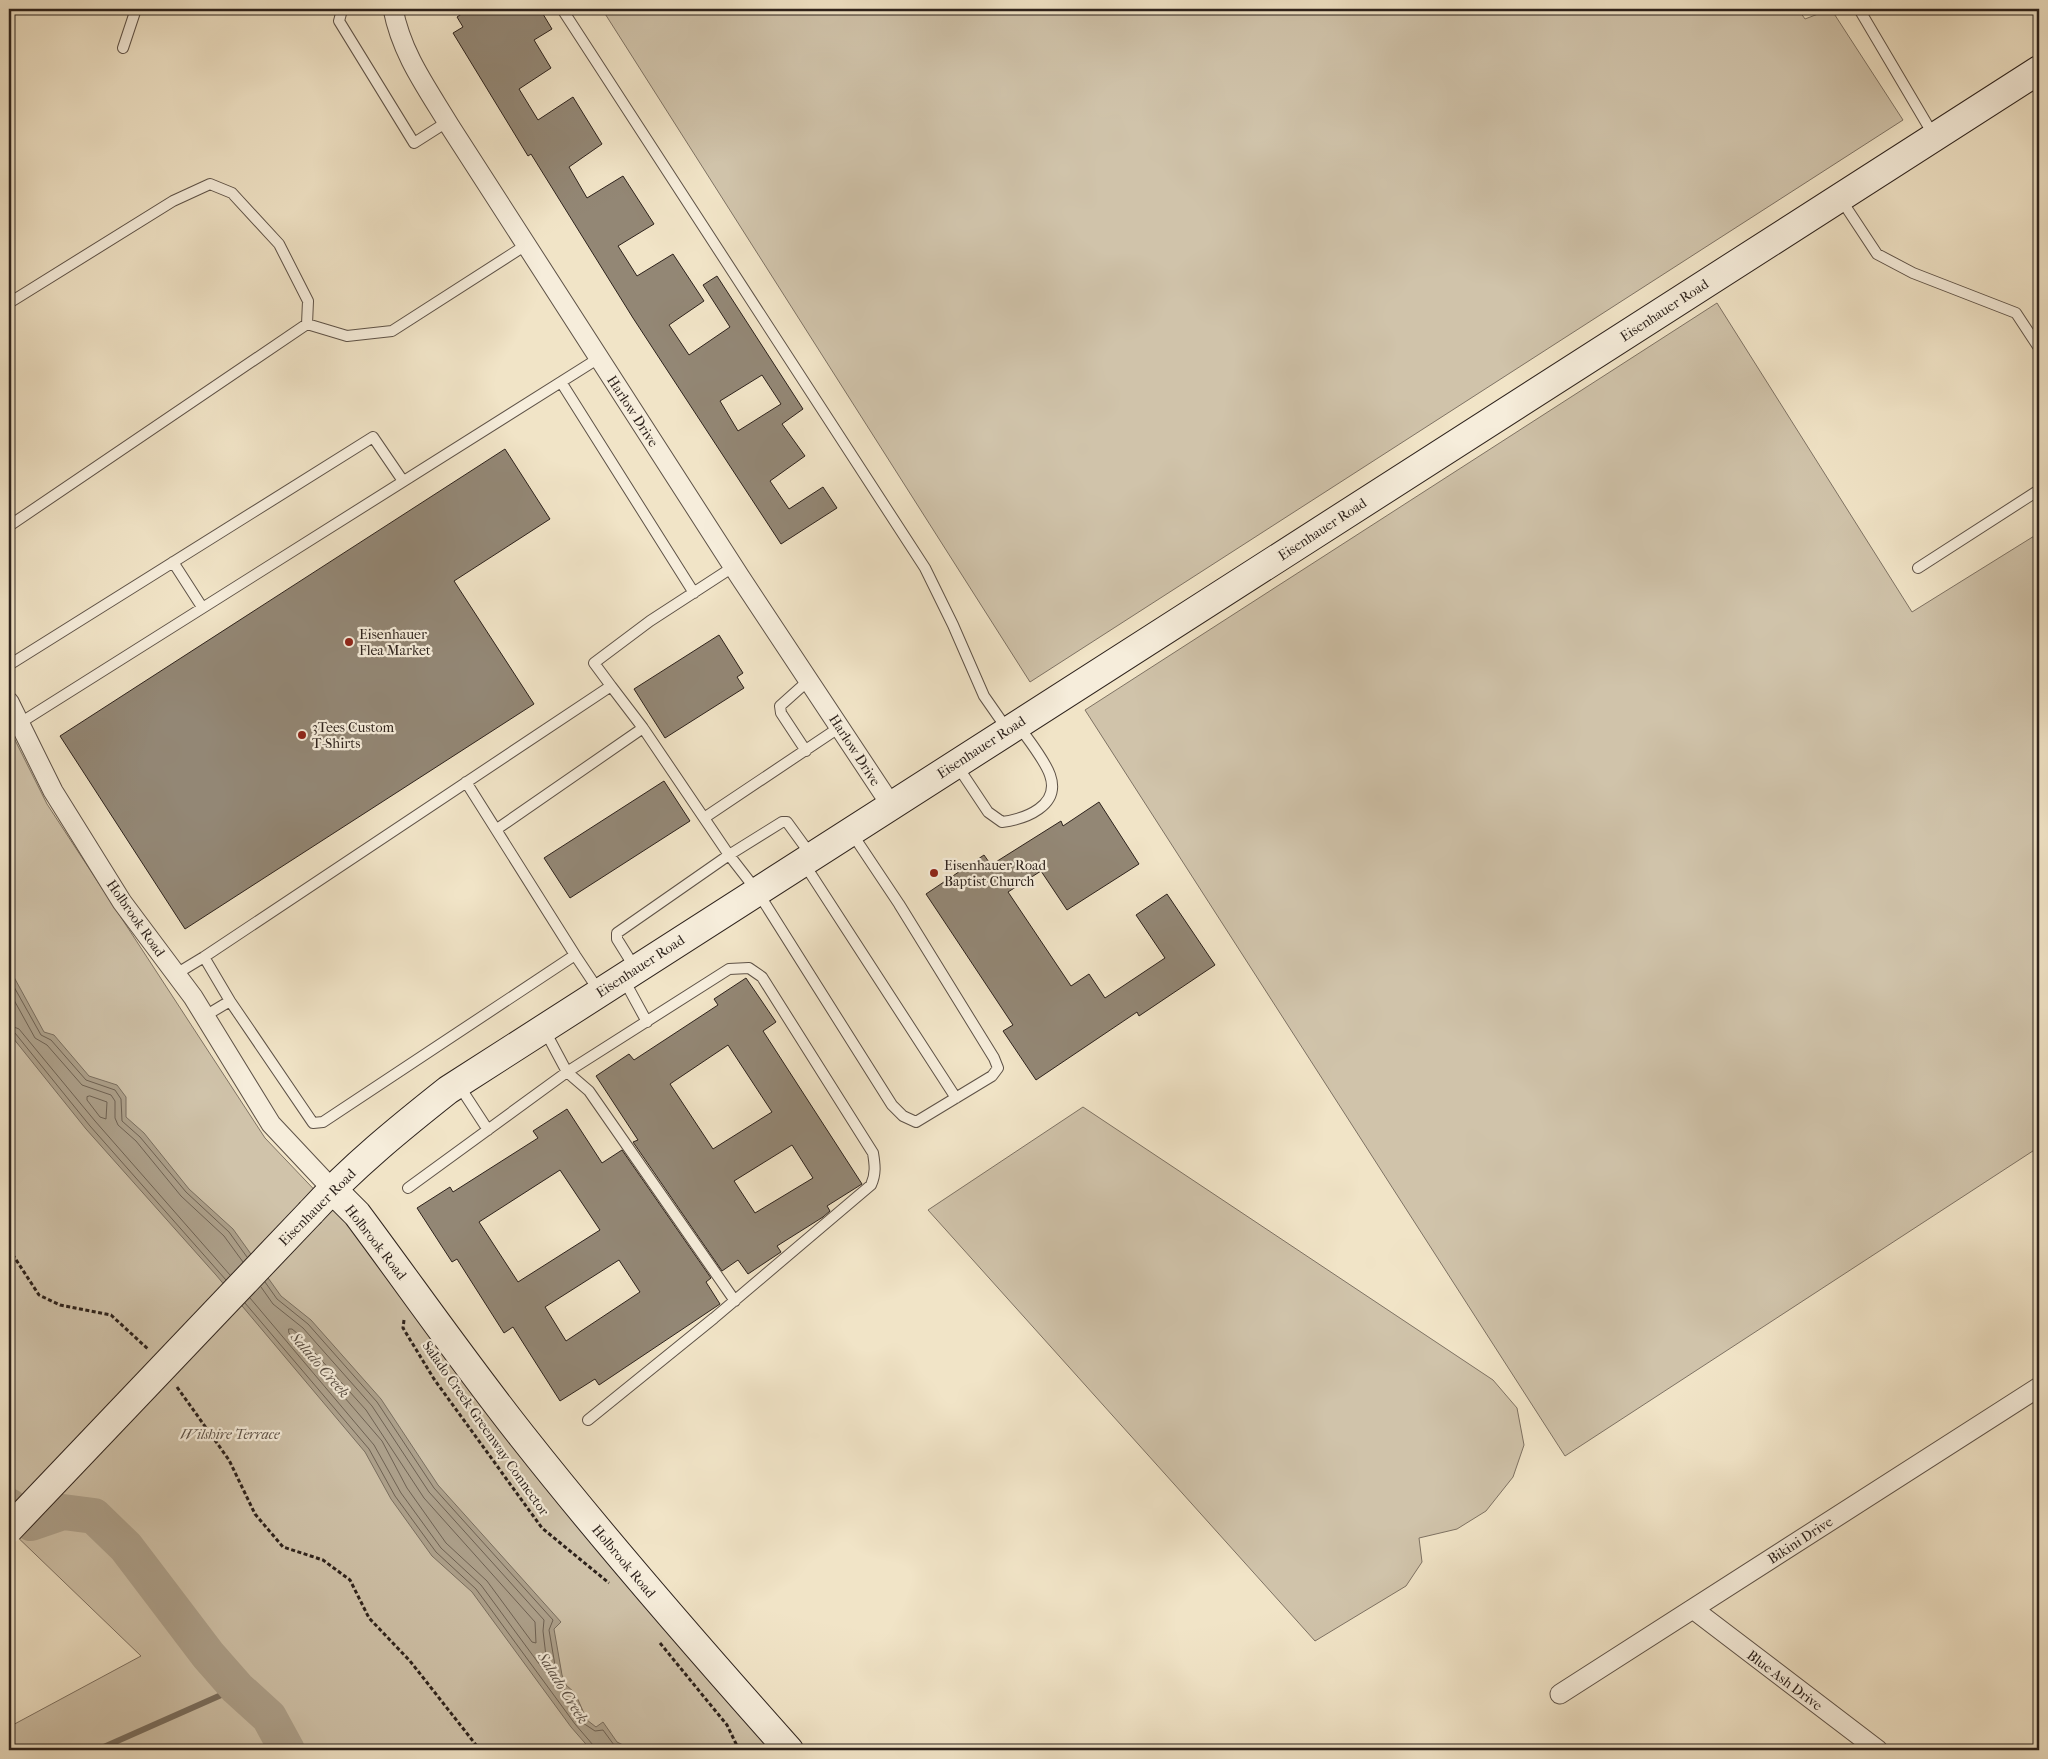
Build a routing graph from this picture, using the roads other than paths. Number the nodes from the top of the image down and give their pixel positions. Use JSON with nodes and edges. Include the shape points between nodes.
{"nodes":[{"id":1,"x":136,"y":9,"type":"edge"},
{"id":2,"x":346,"y":9,"type":"edge"},
{"id":3,"x":393,"y":9,"type":"edge"},
{"id":4,"x":562,"y":9,"type":"edge"},
{"id":5,"x":1859,"y":9,"type":"edge"},
{"id":6,"x":123,"y":48,"type":"dead end"},
{"id":7,"x":2039,"y":70,"type":"edge"},
{"id":8,"x":447,"y":122,"type":"junction"},
{"id":9,"x":1934,"y":137,"type":"junction"},
{"id":10,"x":1839,"y":198,"type":"junction"},
{"id":11,"x":526,"y":245,"type":"junction"},
{"id":12,"x":9,"y":303,"type":"edge"},
{"id":13,"x":307,"y":324,"type":"junction"},
{"id":14,"x":2039,"y":348,"type":"edge"},
{"id":15,"x":599,"y":358,"type":"junction"},
{"id":16,"x":561,"y":382,"type":"junction"},
{"id":17,"x":404,"y":481,"type":"junction"},
{"id":18,"x":2039,"y":490,"type":"edge"},
{"id":19,"x":9,"y":526,"type":"edge"},
{"id":20,"x":173,"y":562,"type":"junction"},
{"id":21,"x":733,"y":567,"type":"junction"},
{"id":22,"x":1918,"y":568,"type":"dead end"},
{"id":23,"x":694,"y":593,"type":"junction"},
{"id":24,"x":202,"y":607,"type":"junction"},
{"id":25,"x":9,"y":665,"type":"edge"},
{"id":26,"x":809,"y":680,"type":"junction"},
{"id":27,"x":611,"y":686,"type":"junction"},
{"id":28,"x":9,"y":702,"type":"edge"},
{"id":29,"x":20,"y":722,"type":"junction"},
{"id":30,"x":840,"y":727,"type":"junction"},
{"id":31,"x":1012,"y":727,"type":"junction"},
{"id":32,"x":643,"y":728,"type":"junction"},
{"id":33,"x":806,"y":751,"type":"junction"},
{"id":34,"x":956,"y":764,"type":"junction"},
{"id":35,"x":466,"y":782,"type":"junction"},
{"id":36,"x":891,"y":805,"type":"junction"},
{"id":37,"x":704,"y":818,"type":"junction"},
{"id":38,"x":497,"y":829,"type":"junction"},
{"id":39,"x":850,"y":831,"type":"junction"},
{"id":40,"x":729,"y":855,"type":"junction"},
{"id":41,"x":807,"y":859,"type":"junction"},
{"id":42,"x":757,"y":891,"type":"junction"},
{"id":43,"x":575,"y":955,"type":"junction"},
{"id":44,"x":204,"y":957,"type":"junction"},
{"id":45,"x":629,"y":973,"type":"junction"},
{"id":46,"x":176,"y":974,"type":"junction"},
{"id":47,"x":600,"y":992,"type":"junction"},
{"id":48,"x":230,"y":1001,"type":"junction"},
{"id":49,"x":205,"y":1016,"type":"junction"},
{"id":50,"x":647,"y":1022,"type":"junction"},
{"id":51,"x":543,"y":1028,"type":"junction"},
{"id":52,"x":568,"y":1072,"type":"junction"},
{"id":53,"x":458,"y":1084,"type":"junction"},
{"id":54,"x":956,"y":1098,"type":"junction"},
{"id":55,"x":488,"y":1130,"type":"junction"},
{"id":56,"x":408,"y":1188,"type":"dead end"},
{"id":57,"x":332,"y":1189,"type":"junction"},
{"id":58,"x":735,"y":1301,"type":"junction"},
{"id":59,"x":2039,"y":1387,"type":"edge"},
{"id":60,"x":588,"y":1420,"type":"dead end"},
{"id":61,"x":9,"y":1529,"type":"edge"},
{"id":62,"x":1692,"y":1609,"type":"junction"},
{"id":63,"x":1560,"y":1694,"type":"dead end"},
{"id":64,"x":789,"y":1750,"type":"edge"},
{"id":65,"x":1878,"y":1750,"type":"edge"}],
"edges":[{"from":1,"to":6,"type":"lane"},
{"from":2,"to":8,"type":"lane","via":[[342,10],[339,21],[414,143]]},
{"from":3,"to":8,"type":"street","name":"Harlow Drive","via":[[409,60]]},
{"from":4,"to":31,"type":"lane","via":[[926,568],[984,696]]},
{"from":5,"to":9,"type":"lane"},
{"from":7,"to":9,"type":"main road","name":"Eisenhauer Road"},
{"from":8,"to":11,"type":"street","name":"Harlow Drive"},
{"from":9,"to":10,"type":"main road","name":"Eisenhauer Road"},
{"from":10,"to":14,"type":"lane","via":[[1877,254],[1913,273],[2016,313]]},
{"from":10,"to":31,"type":"main road","name":"Eisenhauer Road"},
{"from":11,"to":13,"type":"lane","via":[[392,331],[347,336]]},
{"from":11,"to":15,"type":"street","name":"Harlow Drive"},
{"from":12,"to":13,"type":"lane","via":[[173,201],[210,184],[232,193],[278,244],[308,301]]},
{"from":13,"to":19,"type":"lane"},
{"from":15,"to":16,"type":"lane"},
{"from":15,"to":21,"type":"street","name":"Harlow Drive"},
{"from":16,"to":17,"type":"lane"},
{"from":16,"to":23,"type":"lane"},
{"from":17,"to":20,"type":"lane","via":[[373,437]]},
{"from":17,"to":24,"type":"lane"},
{"from":18,"to":22,"type":"lane"},
{"from":20,"to":24,"type":"lane"},
{"from":20,"to":25,"type":"lane"},
{"from":21,"to":23,"type":"lane"},
{"from":21,"to":26,"type":"street","name":"Harlow Drive"},
{"from":23,"to":27,"type":"lane","via":[[594,663]]},
{"from":24,"to":29,"type":"lane"},
{"from":26,"to":30,"type":"street","name":"Harlow Drive"},
{"from":26,"to":33,"type":"lane","via":[[780,706],[781,713]]},
{"from":27,"to":32,"type":"lane"},
{"from":27,"to":35,"type":"lane"},
{"from":28,"to":29,"type":"street","name":"Holbrook Road"},
{"from":29,"to":46,"type":"street","name":"Holbrook Road","via":[[53,792],[122,902]]},
{"from":30,"to":33,"type":"lane"},
{"from":30,"to":36,"type":"street","name":"Harlow Drive"},
{"from":31,"to":34,"type":"main road","name":"Eisenhauer Road"},
{"from":31,"to":34,"type":"lane","via":[[1050,774],[1049,799],[1042,807],[1024,818],[1002,822],[988,812]]},
{"from":32,"to":37,"type":"lane"},
{"from":32,"to":38,"type":"lane"},
{"from":33,"to":37,"type":"lane"},
{"from":34,"to":36,"type":"main road","name":"Eisenhauer Road"},
{"from":35,"to":38,"type":"lane"},
{"from":35,"to":44,"type":"lane"},
{"from":36,"to":39,"type":"main road","name":"Eisenhauer Road"},
{"from":37,"to":40,"type":"lane"},
{"from":38,"to":43,"type":"lane"},
{"from":39,"to":41,"type":"main road","name":"Eisenhauer Road"},
{"from":39,"to":54,"type":"lane","via":[[899,904],[998,1068],[992,1076]]},
{"from":40,"to":41,"type":"lane","via":[[787,822]]},
{"from":40,"to":42,"type":"lane"},
{"from":40,"to":45,"type":"lane","via":[[617,933]]},
{"from":41,"to":42,"type":"main road","name":"Eisenhauer Road"},
{"from":41,"to":54,"type":"lane"},
{"from":42,"to":45,"type":"main road","name":"Eisenhauer Road"},
{"from":42,"to":54,"type":"lane","via":[[892,1105],[903,1116],[916,1122]]},
{"from":43,"to":47,"type":"lane"},
{"from":43,"to":48,"type":"lane","via":[[323,1122],[313,1123]]},
{"from":44,"to":46,"type":"lane"},
{"from":44,"to":48,"type":"lane"},
{"from":45,"to":47,"type":"main road","name":"Eisenhauer Road"},
{"from":45,"to":50,"type":"lane"},
{"from":46,"to":49,"type":"street","name":"Holbrook Road"},
{"from":47,"to":51,"type":"main road","name":"Eisenhauer Road"},
{"from":48,"to":49,"type":"lane"},
{"from":49,"to":57,"type":"street","name":"Holbrook Road","via":[[271,1124]]},
{"from":50,"to":52,"type":"lane"},
{"from":50,"to":58,"type":"lane","via":[[729,969],[749,968],[762,977],[873,1153],[876,1166],[871,1185]]},
{"from":51,"to":52,"type":"lane"},
{"from":51,"to":53,"type":"main road","name":"Eisenhauer Road"},
{"from":52,"to":55,"type":"lane"},
{"from":52,"to":58,"type":"lane","via":[[589,1091]]},
{"from":53,"to":55,"type":"lane"},
{"from":53,"to":57,"type":"main road","name":"Eisenhauer Road","via":[[402,1126]]},
{"from":55,"to":56,"type":"lane"},
{"from":57,"to":61,"type":"main road","name":"Eisenhauer Road","bridge":true},
{"from":57,"to":64,"type":"main road","name":"Holbrook Road","via":[[357,1214],[521,1435],[588,1518]]},
{"from":58,"to":60,"type":"lane"},
{"from":59,"to":62,"type":"street","name":"Bikini Drive"},
{"from":62,"to":63,"type":"street","name":"Bikini Drive"},
{"from":62,"to":65,"type":"street","name":"Blue Ash Drive"}]}
